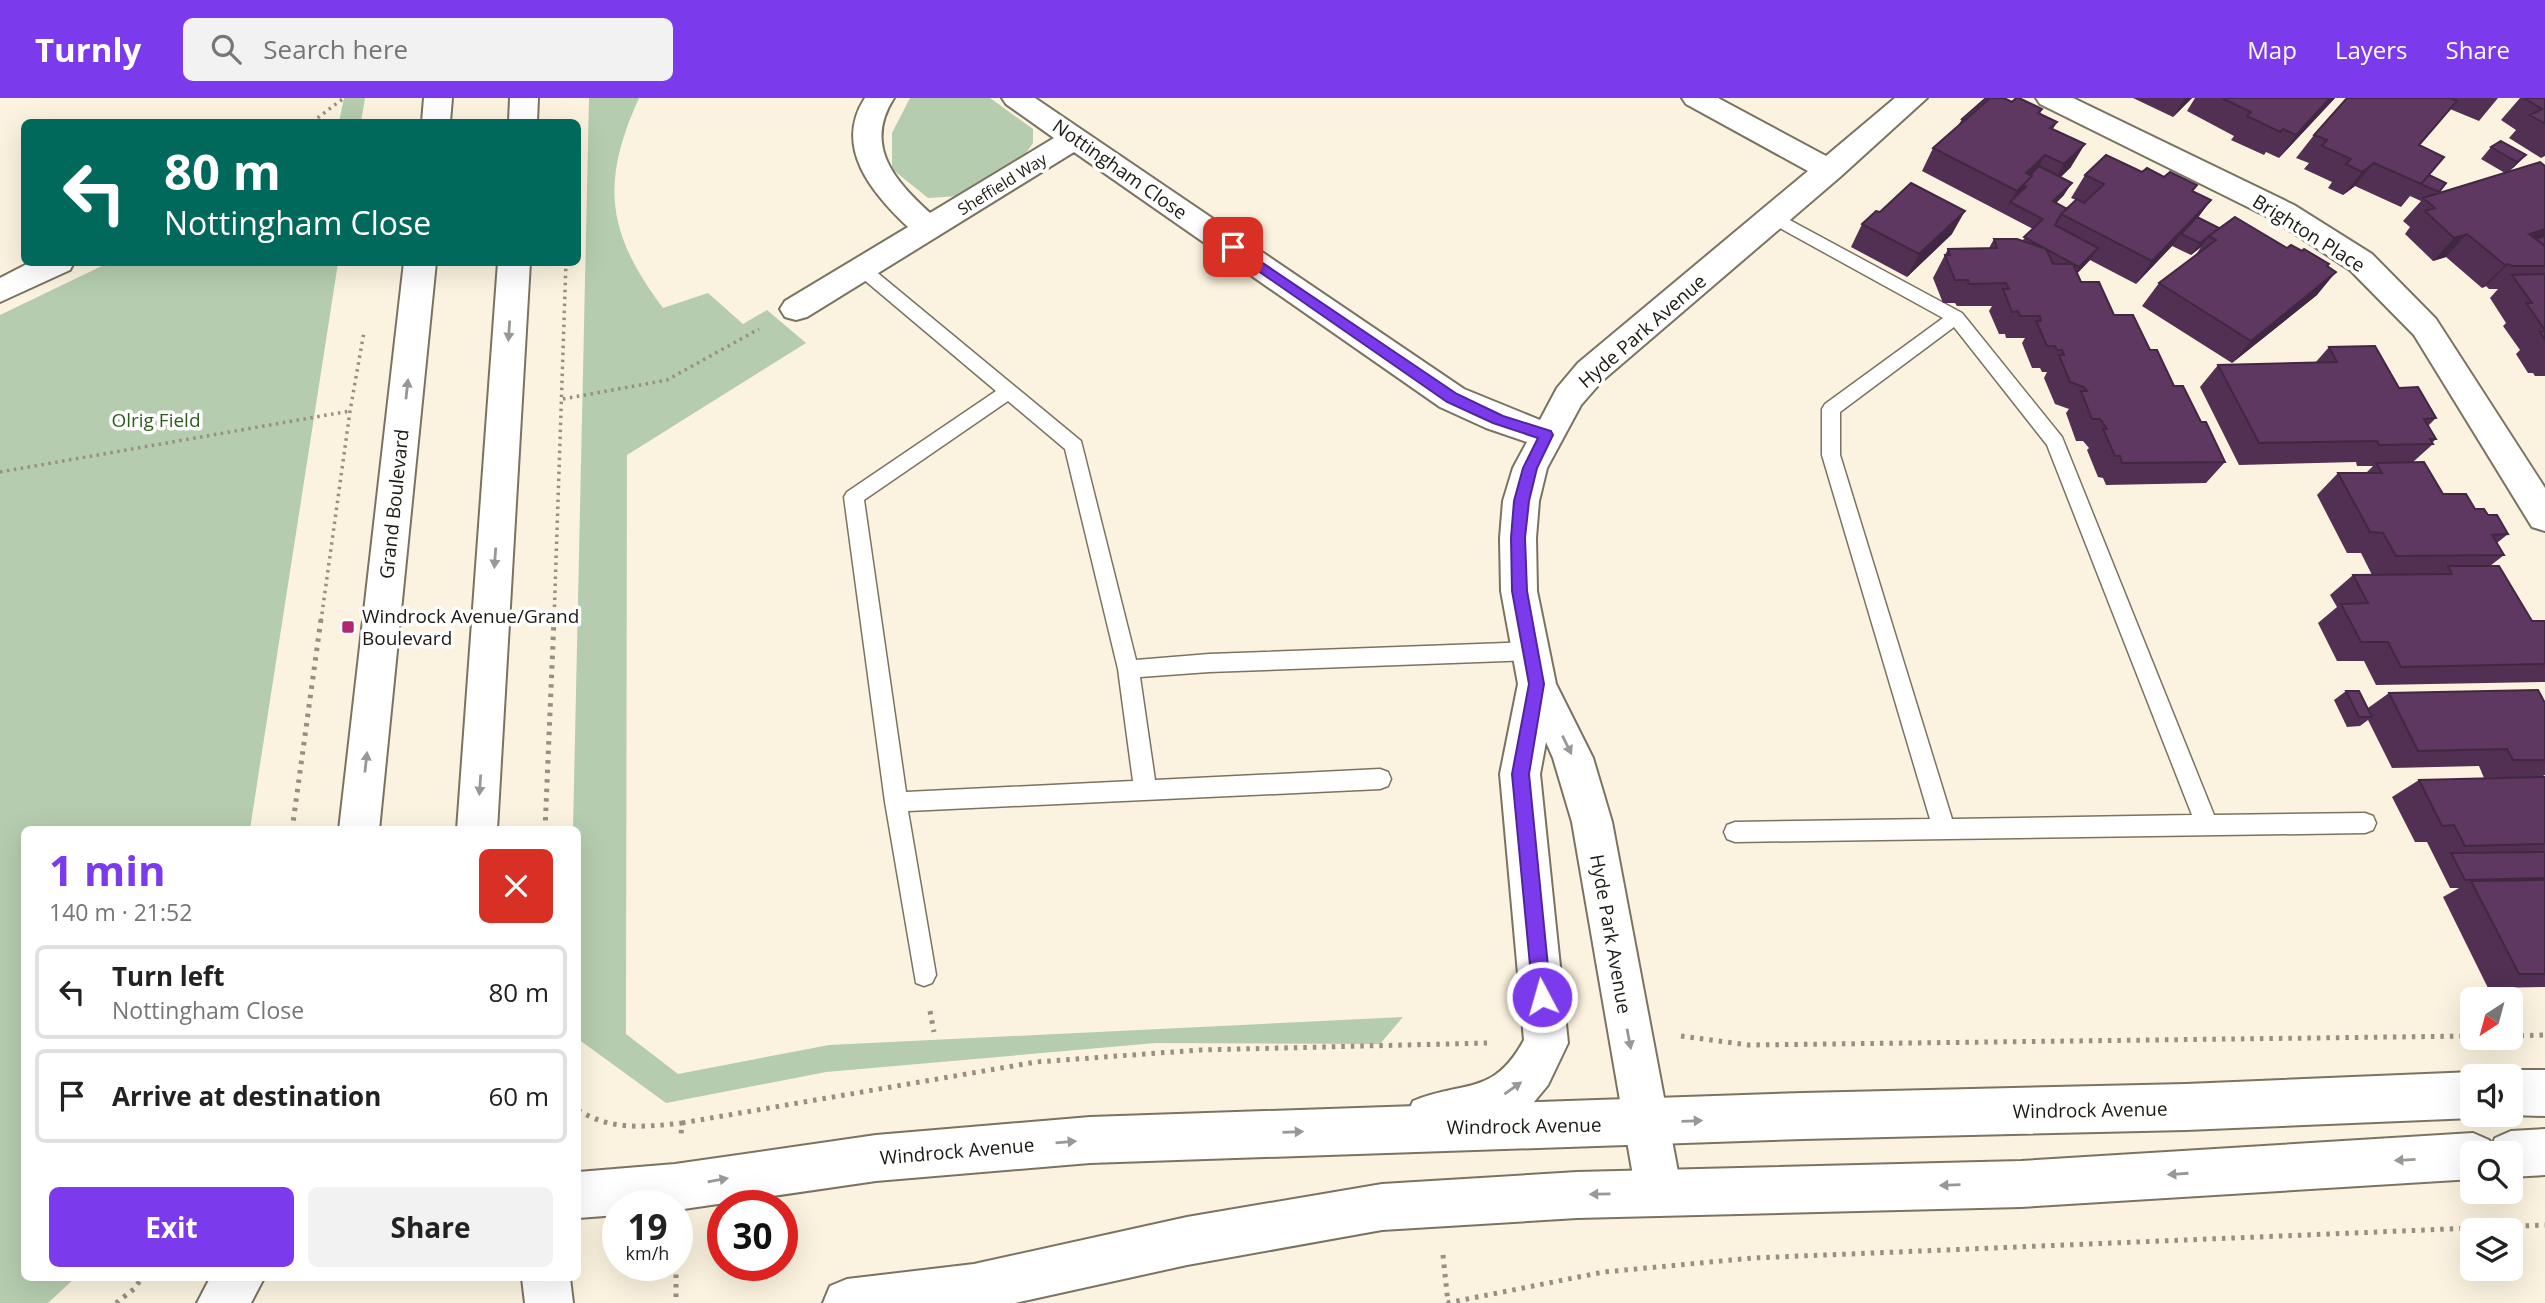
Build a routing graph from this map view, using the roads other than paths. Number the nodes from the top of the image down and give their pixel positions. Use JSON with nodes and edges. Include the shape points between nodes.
{"nodes":[{"id":1,"x":438,"y":98,"type":"edge"},
{"id":2,"x":524,"y":98,"type":"edge"},
{"id":3,"x":880,"y":98,"type":"edge"},
{"id":4,"x":1016,"y":98,"type":"edge"},
{"id":5,"x":1696,"y":98,"type":"edge"},
{"id":6,"x":1913,"y":98,"type":"edge"},
{"id":7,"x":2050,"y":98,"type":"edge"},
{"id":8,"x":436,"y":119,"type":"edge"},
{"id":9,"x":523,"y":119,"type":"edge"},
{"id":10,"x":1076,"y":138,"type":"junction"},
{"id":11,"x":1829,"y":170,"type":"junction"},
{"id":12,"x":1773,"y":218,"type":"junction"},
{"id":13,"x":929,"y":229,"type":"junction"},
{"id":14,"x":51,"y":266,"type":"edge"},
{"id":15,"x":421,"y":266,"type":"edge"},
{"id":16,"x":514,"y":266,"type":"edge"},
{"id":17,"x":862,"y":269,"type":"junction"},
{"id":18,"x":0,"y":291,"type":"edge"},
{"id":19,"x":796,"y":309,"type":"road end"},
{"id":20,"x":1956,"y":317,"type":"junction"},
{"id":21,"x":1008,"y":392,"type":"junction"},
{"id":22,"x":1546,"y":435,"type":"junction"},
{"id":23,"x":2545,"y":517,"type":"edge"},
{"id":24,"x":1533,"y":667,"type":"junction"},
{"id":25,"x":1128,"y":669,"type":"junction"},
{"id":26,"x":1380,"y":779,"type":"dead end"},
{"id":27,"x":1144,"y":789,"type":"junction"},
{"id":28,"x":896,"y":802,"type":"junction"},
{"id":29,"x":2206,"y":823,"type":"junction"},
{"id":30,"x":2365,"y":823,"type":"dead end"},
{"id":31,"x":359,"y":826,"type":"edge"},
{"id":32,"x":477,"y":826,"type":"edge"},
{"id":33,"x":1944,"y":828,"type":"junction"},
{"id":34,"x":1735,"y":832,"type":"dead end"},
{"id":35,"x":924,"y":975,"type":"dead end"},
{"id":36,"x":2523,"y":1093,"type":"edge"},
{"id":37,"x":2545,"y":1093,"type":"edge"},
{"id":38,"x":2460,"y":1096,"type":"edge"},
{"id":39,"x":1646,"y":1122,"type":"junction"},
{"id":40,"x":1378,"y":1129,"type":"junction"},
{"id":41,"x":2545,"y":1152,"type":"edge"},
{"id":42,"x":2523,"y":1153,"type":"edge"},
{"id":43,"x":2460,"y":1157,"type":"edge"},
{"id":44,"x":1659,"y":1193,"type":"junction"},
{"id":45,"x":581,"y":1195,"type":"edge"},
{"id":46,"x":238,"y":1281,"type":"edge"},
{"id":47,"x":546,"y":1281,"type":"edge"},
{"id":48,"x":221,"y":1303,"type":"edge"},
{"id":49,"x":549,"y":1303,"type":"edge"},
{"id":50,"x":847,"y":1303,"type":"edge"}],
"edges":[{"from":1,"to":8,"type":"street"},
{"from":2,"to":9,"type":"street"},
{"from":3,"to":13,"type":"street","via":[[867,124],[867,153],[878,177]]},
{"from":4,"to":10,"type":"street","name":"Nottingham Close"},
{"from":5,"to":11,"type":"street"},
{"from":6,"to":11,"type":"street","name":"Hyde Park Avenue"},
{"from":7,"to":23,"type":"street","name":"Brighton Place","via":[[2283,212],[2361,262],[2425,327]]},
{"from":10,"to":13,"type":"street","name":"Sheffield Way"},
{"from":10,"to":22,"type":"street","name":"Nottingham Close","via":[[1452,398]]},
{"from":11,"to":12,"type":"street","name":"Hyde Park Avenue"},
{"from":12,"to":20,"type":"lane"},
{"from":12,"to":22,"type":"street","name":"Hyde Park Avenue","via":[[1590,372]]},
{"from":13,"to":17,"type":"street","name":"Sheffield Way"},
{"from":14,"to":18,"type":"street"},
{"from":31,"to":15,"type":"street","name":"Grand Boulevard","one_way":true},
{"from":16,"to":32,"type":"street","one_way":true},
{"from":17,"to":19,"type":"street","name":"Sheffield Way"},
{"from":17,"to":21,"type":"lane"},
{"from":20,"to":29,"type":"lane","via":[[2055,443]]},
{"from":20,"to":33,"type":"lane","via":[[1831,409],[1831,455]]},
{"from":21,"to":25,"type":"lane","via":[[1074,446]]},
{"from":21,"to":28,"type":"lane","via":[[854,497]]},
{"from":22,"to":24,"type":"street","name":"Hyde Park Avenue","via":[[1521,501],[1518,538],[1519,591]]},
{"from":24,"to":25,"type":"lane","via":[[1209,663]]},
{"from":24,"to":39,"type":"street","name":"Hyde Park Avenue","one_way":true,"via":[[1573,758],[1592,821]]},
{"from":40,"to":24,"type":"street","name":"Hyde Park Avenue","one_way":true,"via":[[1479,1105],[1512,1092],[1530,1074],[1546,1043],[1520,774]]},
{"from":25,"to":27,"type":"lane"},
{"from":26,"to":27,"type":"lane"},
{"from":27,"to":28,"type":"lane"},
{"from":28,"to":35,"type":"lane"},
{"from":29,"to":30,"type":"lane"},
{"from":29,"to":33,"type":"lane"},
{"from":33,"to":34,"type":"lane"},
{"from":36,"to":37,"type":"street"},
{"from":39,"to":38,"type":"street","name":"Windrock Avenue","one_way":true},
{"from":39,"to":40,"type":"street","name":"Windrock Avenue"},
{"from":39,"to":44,"type":"street","name":"Hyde Park Avenue"},
{"from":45,"to":40,"type":"street","name":"Windrock Avenue","one_way":true,"via":[[676,1187],[902,1155],[1090,1140]]},
{"from":41,"to":42,"type":"street"},
{"from":43,"to":44,"type":"street","one_way":true,"via":[[2021,1184]]},
{"from":44,"to":50,"type":"street","one_way":true,"via":[[1382,1207],[1187,1241],[974,1288]]},
{"from":46,"to":48,"type":"street"},
{"from":47,"to":49,"type":"street"}]}
